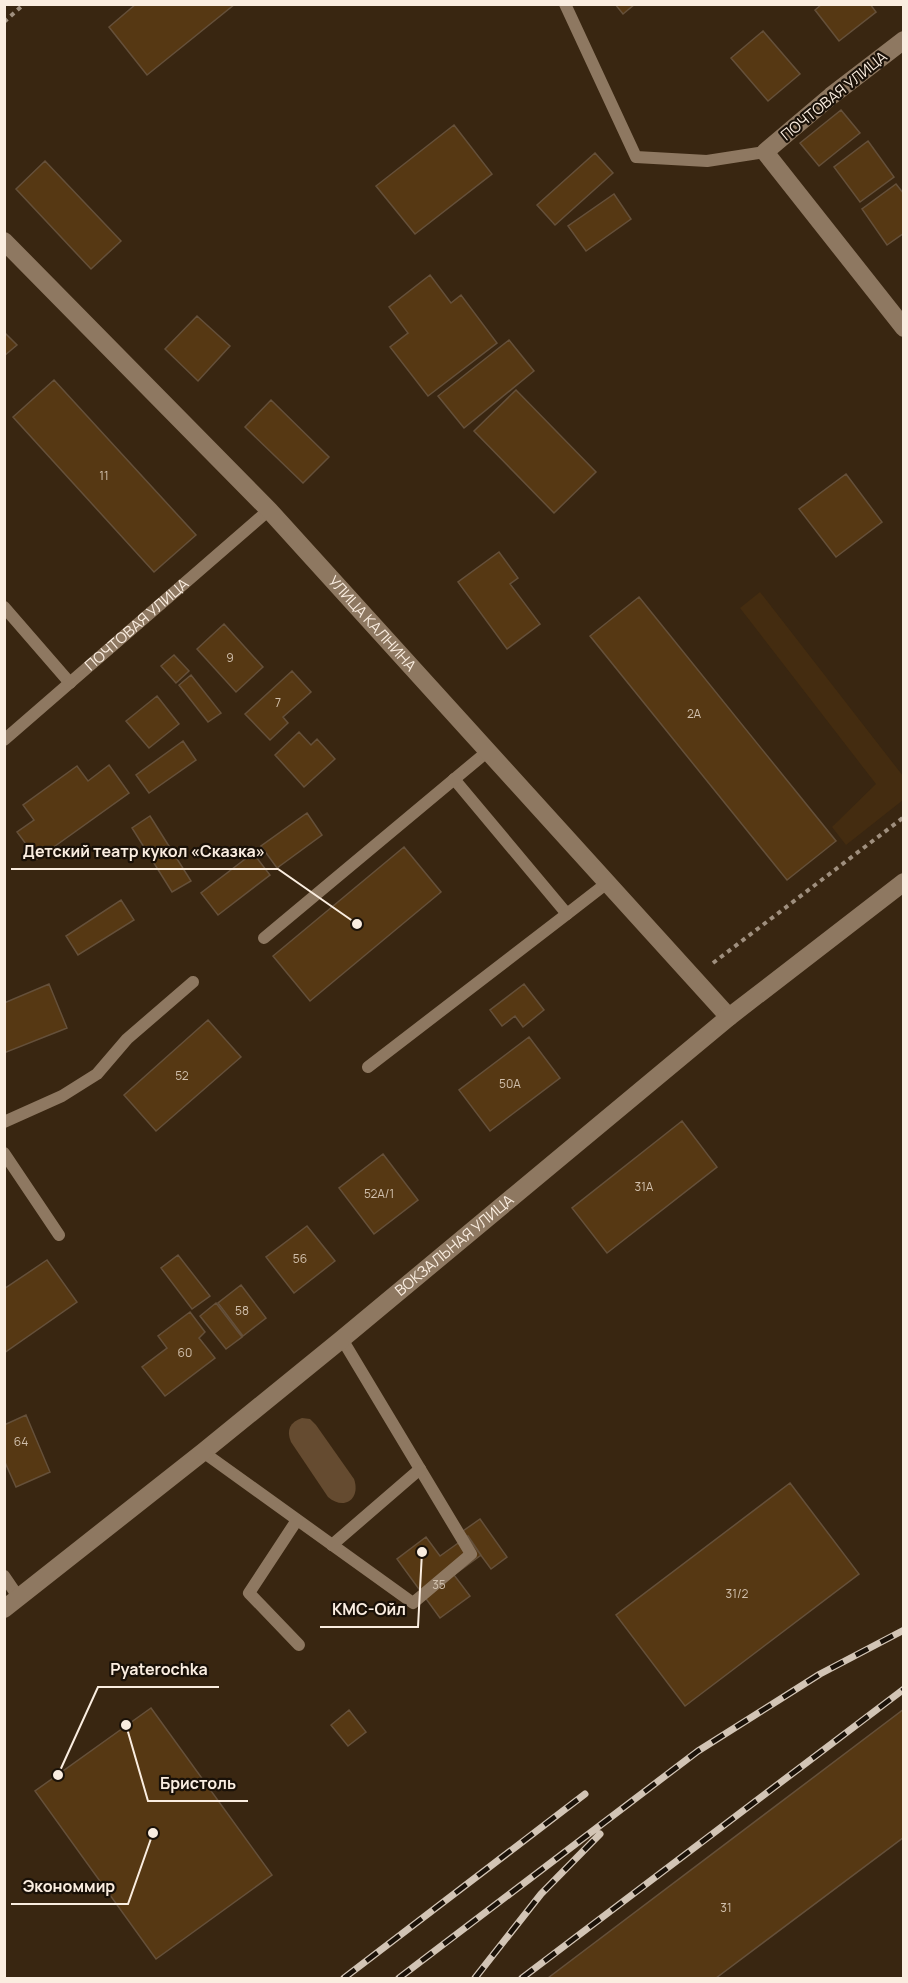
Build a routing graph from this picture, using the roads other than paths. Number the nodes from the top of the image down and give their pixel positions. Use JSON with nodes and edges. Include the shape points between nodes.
{"nodes":[{"id":1,"x":565,"y":4,"type":"edge"},
{"id":2,"x":903,"y":40,"type":"edge"},
{"id":3,"x":765,"y":152,"type":"junction"},
{"id":4,"x":4,"y":241,"type":"edge"},
{"id":5,"x":903,"y":328,"type":"edge"},
{"id":6,"x":269,"y":510,"type":"junction"},
{"id":7,"x":4,"y":607,"type":"edge"},
{"id":8,"x":70,"y":683,"type":"junction"},
{"id":9,"x":4,"y":740,"type":"edge"},
{"id":10,"x":488,"y":751,"type":"junction"},
{"id":11,"x":454,"y":779,"type":"junction"},
{"id":12,"x":903,"y":882,"type":"edge"},
{"id":13,"x":607,"y":883,"type":"junction"},
{"id":14,"x":567,"y":914,"type":"junction"},
{"id":15,"x":264,"y":938,"type":"dead end"},
{"id":16,"x":193,"y":982,"type":"dead end"},
{"id":17,"x":729,"y":1017,"type":"junction"},
{"id":18,"x":368,"y":1067,"type":"dead end"},
{"id":19,"x":4,"y":1122,"type":"edge"},
{"id":20,"x":4,"y":1153,"type":"edge"},
{"id":21,"x":59,"y":1235,"type":"dead end"},
{"id":22,"x":342,"y":1340,"type":"junction"},
{"id":23,"x":204,"y":1452,"type":"junction"},
{"id":24,"x":420,"y":1469,"type":"junction"},
{"id":25,"x":297,"y":1520,"type":"junction"},
{"id":26,"x":333,"y":1545,"type":"junction"},
{"id":27,"x":4,"y":1576,"type":"edge"},
{"id":28,"x":12,"y":1603,"type":"edge"},
{"id":29,"x":299,"y":1645,"type":"dead end"}],
"edges":[{"from":1,"to":3,"type":"lane","via":[[636,157],[707,161]]},
{"from":2,"to":3,"type":"street","name":"ПОЧТОВАЯ УЛИЦА"},
{"from":3,"to":5,"type":"street"},
{"from":4,"to":6,"type":"street","name":"УЛИЦА КАЛНИНА"},
{"from":6,"to":8,"type":"lane","name":"ПОЧТОВАЯ УЛИЦА"},
{"from":6,"to":10,"type":"street","name":"УЛИЦА КАЛНИНА"},
{"from":7,"to":8,"type":"lane"},
{"from":8,"to":9,"type":"lane","name":"ПОЧТОВАЯ УЛИЦА"},
{"from":10,"to":11,"type":"lane"},
{"from":10,"to":13,"type":"street","name":"УЛИЦА КАЛНИНА"},
{"from":11,"to":14,"type":"lane"},
{"from":11,"to":15,"type":"lane"},
{"from":12,"to":17,"type":"street","name":"ВОКЗАЛЬНАЯ УЛИЦА"},
{"from":13,"to":14,"type":"lane"},
{"from":13,"to":17,"type":"street","name":"УЛИЦА КАЛНИНА"},
{"from":14,"to":18,"type":"lane"},
{"from":16,"to":19,"type":"lane","via":[[128,1039],[98,1074],[63,1096]]},
{"from":17,"to":22,"type":"street","name":"ВОКЗАЛЬНАЯ УЛИЦА"},
{"from":20,"to":21,"type":"lane"},
{"from":22,"to":23,"type":"street","name":"ВОКЗАЛЬНАЯ УЛИЦА"},
{"from":22,"to":24,"type":"lane"},
{"from":23,"to":25,"type":"lane"},
{"from":23,"to":28,"type":"street","name":"ВОКЗАЛЬНАЯ УЛИЦА"},
{"from":24,"to":26,"type":"lane"},
{"from":24,"to":26,"type":"lane","via":[[471,1554],[413,1603]]},
{"from":25,"to":26,"type":"lane"},
{"from":25,"to":29,"type":"lane","via":[[249,1593]]},
{"from":27,"to":28,"type":"lane"}]}
